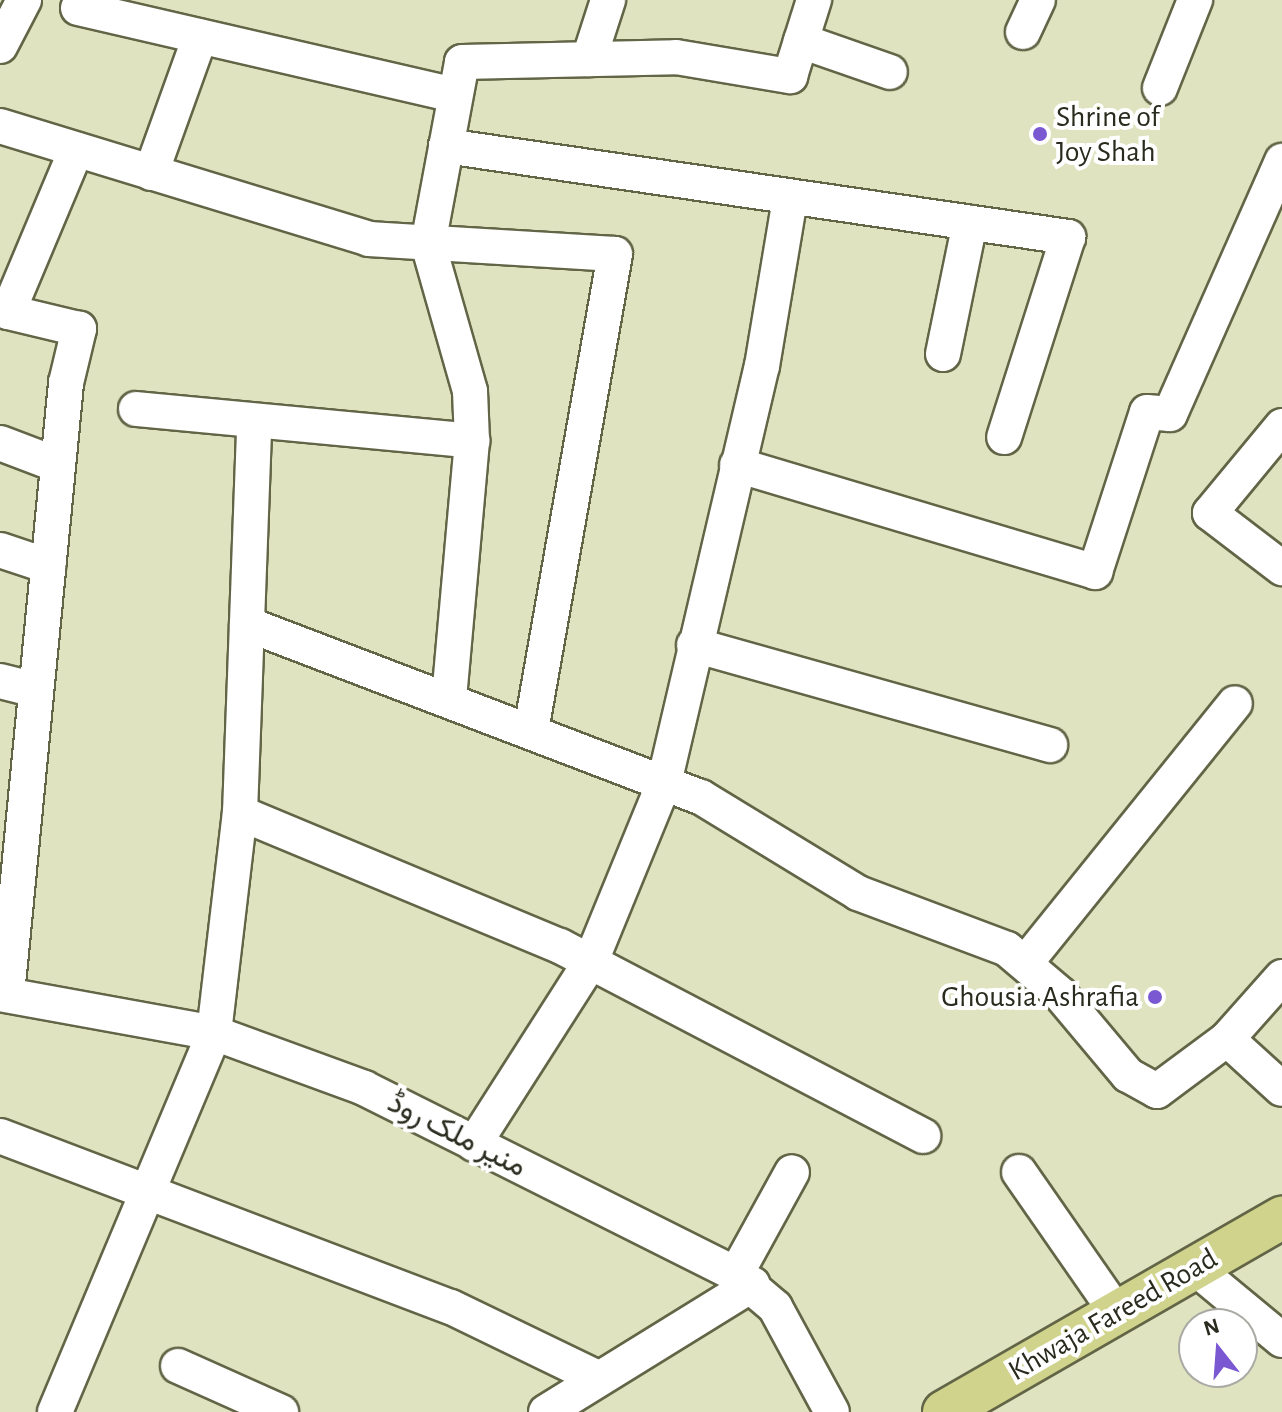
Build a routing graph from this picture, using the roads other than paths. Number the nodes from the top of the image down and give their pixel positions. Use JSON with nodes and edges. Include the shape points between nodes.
{"nodes":[{"id":1,"x":24,"y":0,"type":"edge"},
{"id":2,"x":608,"y":0,"type":"edge"},
{"id":3,"x":814,"y":0,"type":"edge"},
{"id":4,"x":1038,"y":0,"type":"edge"},
{"id":5,"x":1195,"y":0,"type":"edge"},
{"id":6,"x":78,"y":8,"type":"dead end"},
{"id":7,"x":1023,"y":32,"type":"dead end"},
{"id":8,"x":200,"y":37,"type":"junction"},
{"id":9,"x":801,"y":41,"type":"junction"},
{"id":10,"x":0,"y":46,"type":"edge"},
{"id":11,"x":589,"y":59,"type":"junction"},
{"id":12,"x":890,"y":72,"type":"dead end"},
{"id":13,"x":1160,"y":88,"type":"dead end"},
{"id":14,"x":454,"y":95,"type":"junction"},
{"id":15,"x":0,"y":126,"type":"edge"},
{"id":16,"x":446,"y":146,"type":"junction"},
{"id":17,"x":76,"y":150,"type":"junction"},
{"id":18,"x":1282,"y":161,"type":"edge"},
{"id":19,"x":151,"y":173,"type":"junction"},
{"id":20,"x":790,"y":199,"type":"junction"},
{"id":21,"x":970,"y":223,"type":"junction"},
{"id":22,"x":428,"y":244,"type":"junction"},
{"id":23,"x":943,"y":354,"type":"dead end"},
{"id":24,"x":136,"y":409,"type":"dead end"},
{"id":25,"x":254,"y":422,"type":"junction"},
{"id":26,"x":1282,"y":426,"type":"edge"},
{"id":27,"x":1004,"y":437,"type":"dead end"},
{"id":28,"x":472,"y":441,"type":"junction"},
{"id":29,"x":0,"y":443,"type":"edge"},
{"id":30,"x":58,"y":465,"type":"junction"},
{"id":31,"x":737,"y":465,"type":"junction"},
{"id":32,"x":0,"y":550,"type":"edge"},
{"id":33,"x":48,"y":566,"type":"junction"},
{"id":34,"x":1282,"y":568,"type":"edge"},
{"id":35,"x":247,"y":624,"type":"junction"},
{"id":36,"x":694,"y":645,"type":"junction"},
{"id":37,"x":0,"y":681,"type":"edge"},
{"id":38,"x":36,"y":690,"type":"junction"},
{"id":39,"x":449,"y":699,"type":"junction"},
{"id":40,"x":1235,"y":703,"type":"dead end"},
{"id":41,"x":531,"y":731,"type":"junction"},
{"id":42,"x":1050,"y":745,"type":"dead end"},
{"id":43,"x":664,"y":783,"type":"junction"},
{"id":44,"x":240,"y":813,"type":"junction"},
{"id":45,"x":10,"y":857,"type":"edge"},
{"id":46,"x":591,"y":961,"type":"junction"},
{"id":47,"x":1027,"y":961,"type":"junction"},
{"id":48,"x":1282,"y":977,"type":"edge"},
{"id":49,"x":4,"y":994,"type":"edge"},
{"id":50,"x":214,"y":1033,"type":"junction"},
{"id":51,"x":1227,"y":1039,"type":"junction"},
{"id":52,"x":1282,"y":1089,"type":"edge"},
{"id":53,"x":0,"y":1136,"type":"edge"},
{"id":54,"x":923,"y":1136,"type":"dead end"},
{"id":55,"x":474,"y":1144,"type":"junction"},
{"id":56,"x":792,"y":1172,"type":"dead end"},
{"id":57,"x":1019,"y":1172,"type":"dead end"},
{"id":58,"x":149,"y":1188,"type":"junction"},
{"id":59,"x":1282,"y":1218,"type":"edge"},
{"id":60,"x":1195,"y":1268,"type":"junction"},
{"id":61,"x":745,"y":1279,"type":"junction"},
{"id":62,"x":1117,"y":1313,"type":"junction"},
{"id":63,"x":1282,"y":1340,"type":"edge"},
{"id":64,"x":178,"y":1366,"type":"dead end"},
{"id":65,"x":596,"y":1377,"type":"junction"},
{"id":66,"x":55,"y":1412,"type":"edge"},
{"id":67,"x":281,"y":1412,"type":"edge"},
{"id":68,"x":546,"y":1412,"type":"edge"},
{"id":69,"x":832,"y":1412,"type":"edge"},
{"id":70,"x":944,"y":1412,"type":"edge"}],
"edges":[{"from":1,"to":10,"type":"street"},
{"from":2,"to":11,"type":"street"},
{"from":3,"to":9,"type":"street"},
{"from":4,"to":7,"type":"street"},
{"from":5,"to":13,"type":"street"},
{"from":6,"to":8,"type":"street"},
{"from":8,"to":14,"type":"street"},
{"from":8,"to":19,"type":"street"},
{"from":9,"to":11,"type":"street","via":[[790,76],[676,57]]},
{"from":9,"to":12,"type":"street"},
{"from":11,"to":14,"type":"street","via":[[462,62]]},
{"from":14,"to":16,"type":"street"},
{"from":15,"to":17,"type":"street"},
{"from":16,"to":20,"type":"street"},
{"from":16,"to":22,"type":"street"},
{"from":17,"to":19,"type":"street"},
{"from":17,"to":30,"type":"street","via":[[8,312],[79,329]]},
{"from":18,"to":31,"type":"street","via":[[1170,414],[1147,412],[1095,572]]},
{"from":19,"to":22,"type":"street","via":[[369,239]]},
{"from":20,"to":21,"type":"street"},
{"from":20,"to":31,"type":"street"},
{"from":21,"to":23,"type":"street"},
{"from":21,"to":27,"type":"street","via":[[1068,237]]},
{"from":22,"to":28,"type":"street","via":[[470,391]]},
{"from":22,"to":41,"type":"street","via":[[615,254]]},
{"from":24,"to":25,"type":"street"},
{"from":25,"to":28,"type":"street"},
{"from":25,"to":35,"type":"street"},
{"from":26,"to":34,"type":"street","via":[[1210,513]]},
{"from":28,"to":39,"type":"street"},
{"from":29,"to":30,"type":"street"},
{"from":30,"to":33,"type":"street"},
{"from":31,"to":36,"type":"street"},
{"from":32,"to":33,"type":"street"},
{"from":33,"to":38,"type":"street"},
{"from":35,"to":39,"type":"street"},
{"from":35,"to":44,"type":"street"},
{"from":36,"to":42,"type":"street"},
{"from":36,"to":43,"type":"street"},
{"from":37,"to":38,"type":"street"},
{"from":38,"to":45,"type":"street"},
{"from":39,"to":41,"type":"street"},
{"from":40,"to":47,"type":"street"},
{"from":41,"to":43,"type":"street"},
{"from":43,"to":46,"type":"street"},
{"from":43,"to":47,"type":"street","via":[[858,893]]},
{"from":44,"to":46,"type":"street"},
{"from":44,"to":50,"type":"street"},
{"from":45,"to":49,"type":"street"},
{"from":46,"to":54,"type":"street"},
{"from":46,"to":55,"type":"street"},
{"from":47,"to":51,"type":"street","via":[[1128,1075],[1157,1091]]},
{"from":48,"to":51,"type":"street"},
{"from":49,"to":50,"type":"street","name":"منیر ملک روڈ"},
{"from":50,"to":55,"type":"street","name":"منیر ملک روڈ","via":[[364,1088]]},
{"from":50,"to":58,"type":"street"},
{"from":51,"to":52,"type":"street"},
{"from":53,"to":58,"type":"street"},
{"from":55,"to":61,"type":"street","name":"منیر ملک روڈ"},
{"from":56,"to":61,"type":"street"},
{"from":57,"to":62,"type":"street"},
{"from":58,"to":65,"type":"street","via":[[451,1307]]},
{"from":58,"to":66,"type":"street"},
{"from":59,"to":60,"type":"main road","name":"Khwaja Fareed Road"},
{"from":60,"to":62,"type":"main road","name":"Khwaja Fareed Road"},
{"from":60,"to":63,"type":"street"},
{"from":61,"to":65,"type":"street"},
{"from":61,"to":69,"type":"street","name":"منیر ملک روڈ","via":[[775,1307]]},
{"from":62,"to":70,"type":"main road","name":"Khwaja Fareed Road"},
{"from":64,"to":67,"type":"street"},
{"from":65,"to":68,"type":"street"}]}
